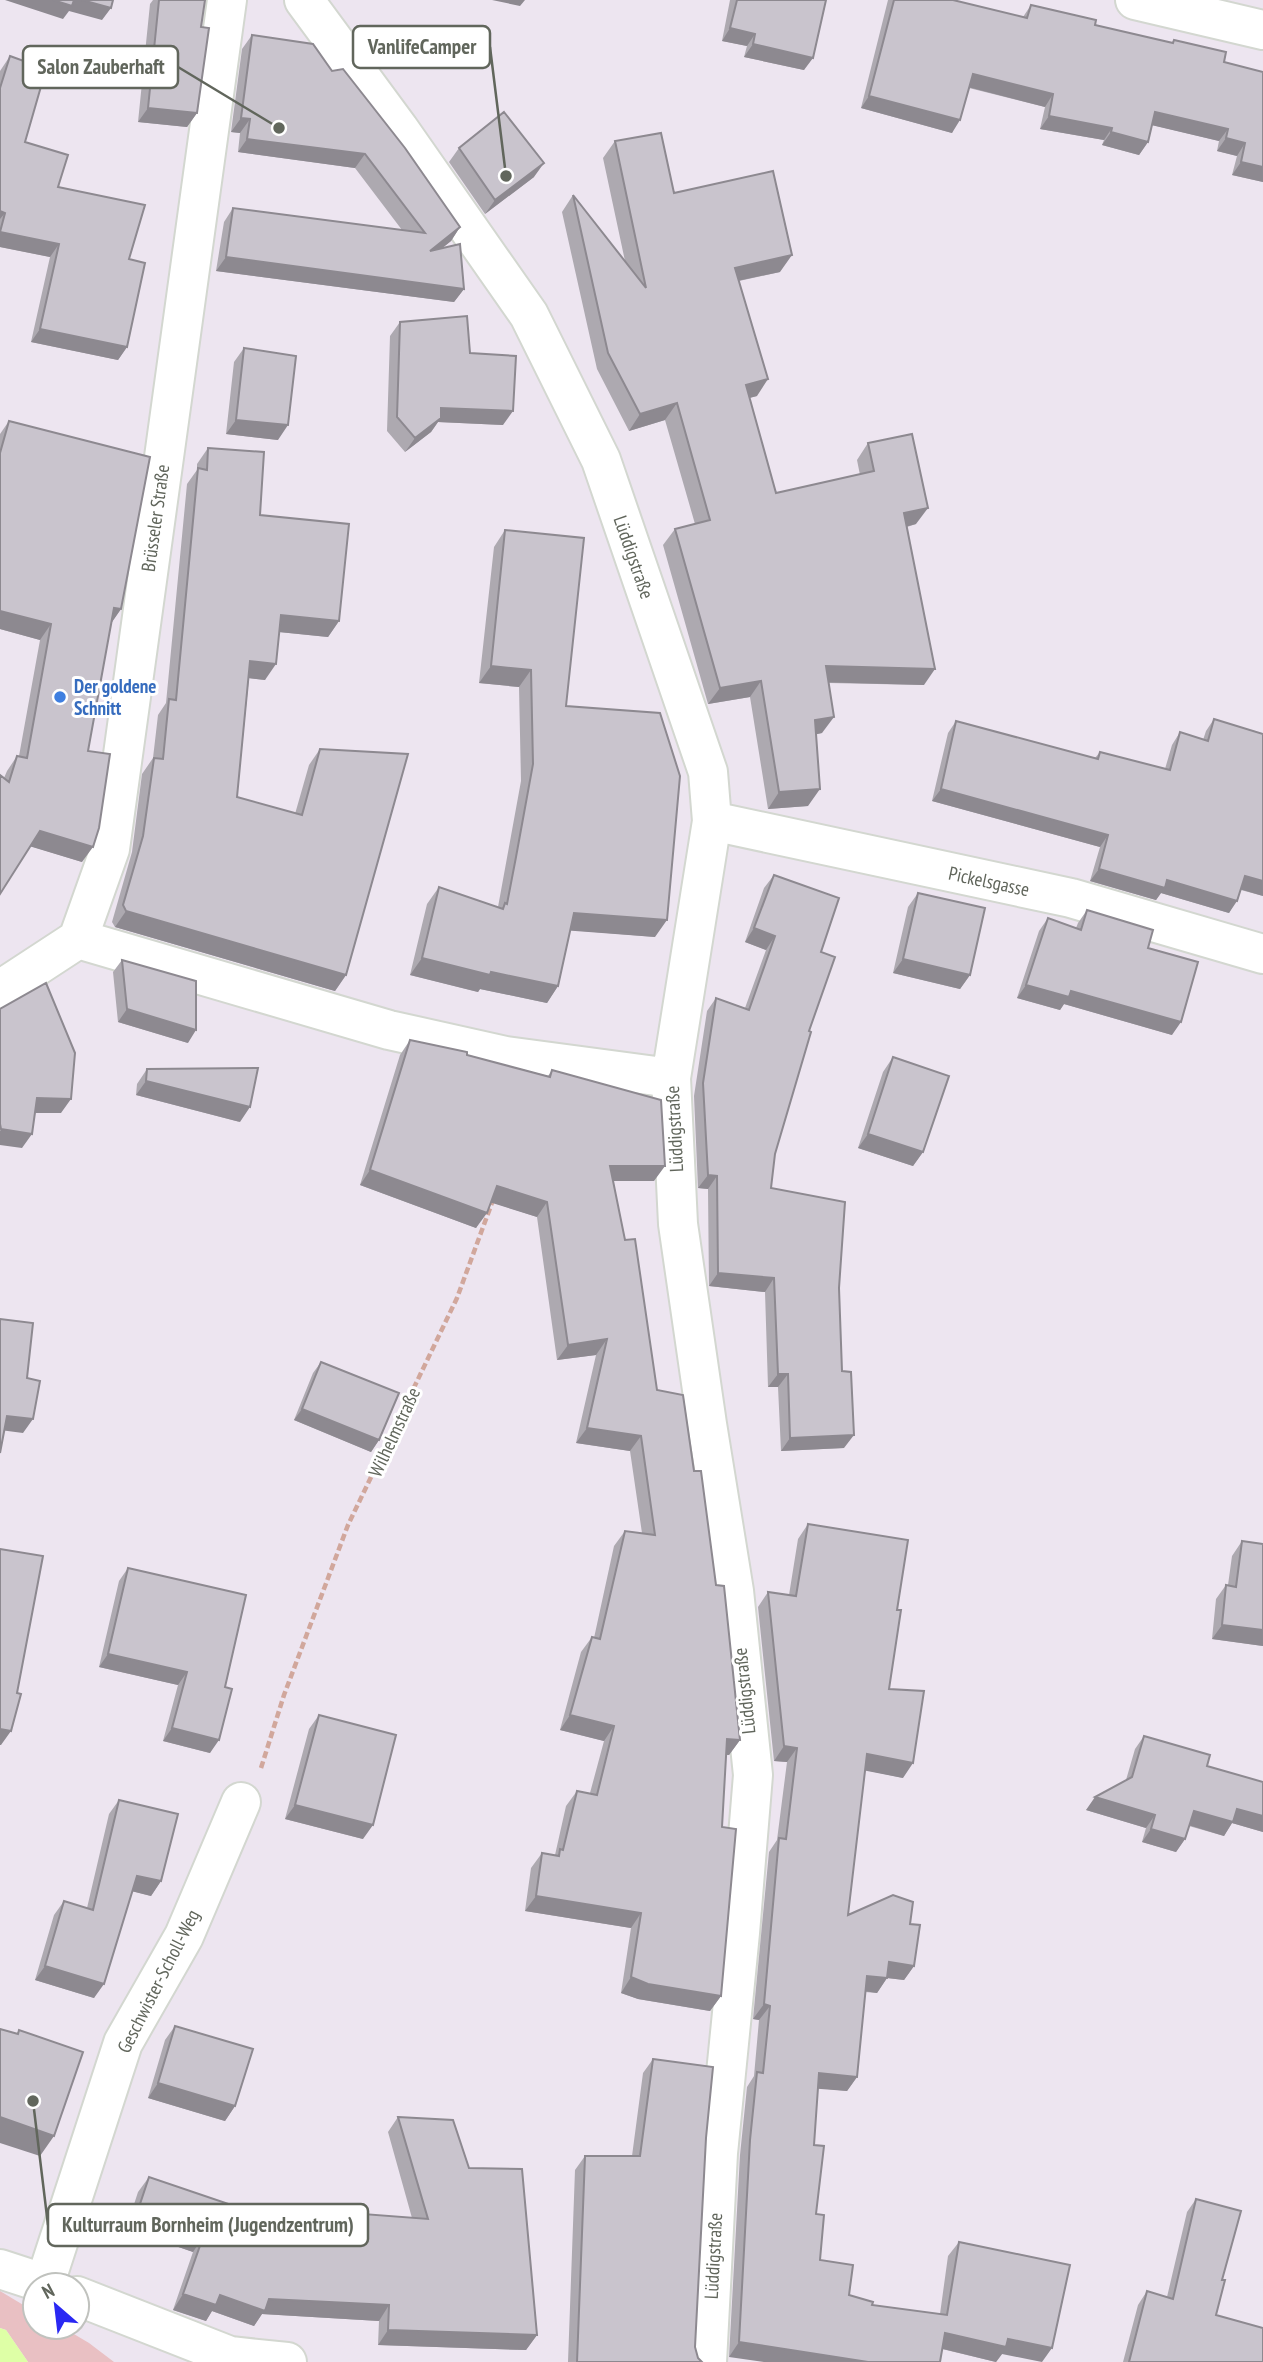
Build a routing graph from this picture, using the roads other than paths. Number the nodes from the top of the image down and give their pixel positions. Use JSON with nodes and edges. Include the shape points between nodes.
{"nodes":[{"id":1,"x":227,"y":0,"type":"edge"},
{"id":2,"x":304,"y":0,"type":"edge"},
{"id":3,"x":1135,"y":0,"type":"edge"},
{"id":4,"x":1263,"y":30,"type":"edge"},
{"id":5,"x":712,"y":821,"type":"junction"},
{"id":6,"x":78,"y":939,"type":"junction"},
{"id":7,"x":1263,"y":954,"type":"edge"},
{"id":8,"x":0,"y":990,"type":"edge"},
{"id":9,"x":671,"y":1078,"type":"junction"},
{"id":10,"x":241,"y":1802,"type":"road end"},
{"id":11,"x":0,"y":2269,"type":"edge"},
{"id":12,"x":62,"y":2271,"type":"edge"},
{"id":13,"x":21,"y":2276,"type":"edge"},
{"id":14,"x":91,"y":2302,"type":"edge"},
{"id":15,"x":228,"y":2359,"type":"edge"},
{"id":16,"x":287,"y":2362,"type":"edge"},
{"id":17,"x":707,"y":2362,"type":"edge"}],
"edges":[{"from":1,"to":6,"type":"street","name":"Brüsseler Straße","via":[[110,849]]},
{"from":2,"to":5,"type":"street","name":"Lüddigstraße","via":[[529,315],[595,448],[708,772]]},
{"from":3,"to":4,"type":"street"},
{"from":5,"to":7,"type":"street","name":"Pickelsgasse","via":[[1071,898]]},
{"from":5,"to":9,"type":"street","name":"Lüddigstraße"},
{"from":6,"to":8,"type":"street"},
{"from":6,"to":9,"type":"street","via":[[389,1030],[506,1056]]},
{"from":9,"to":17,"type":"street","name":"Lüddigstraße","via":[[678,1224],[734,1591],[753,1775],[719,2153]]},
{"from":10,"to":12,"type":"street","name":"Geschwister-Scholl-Weg","via":[[184,1936],[123,2043]]},
{"from":11,"to":13,"type":"street"},
{"from":14,"to":15,"type":"street"},
{"from":15,"to":16,"type":"street"}]}
